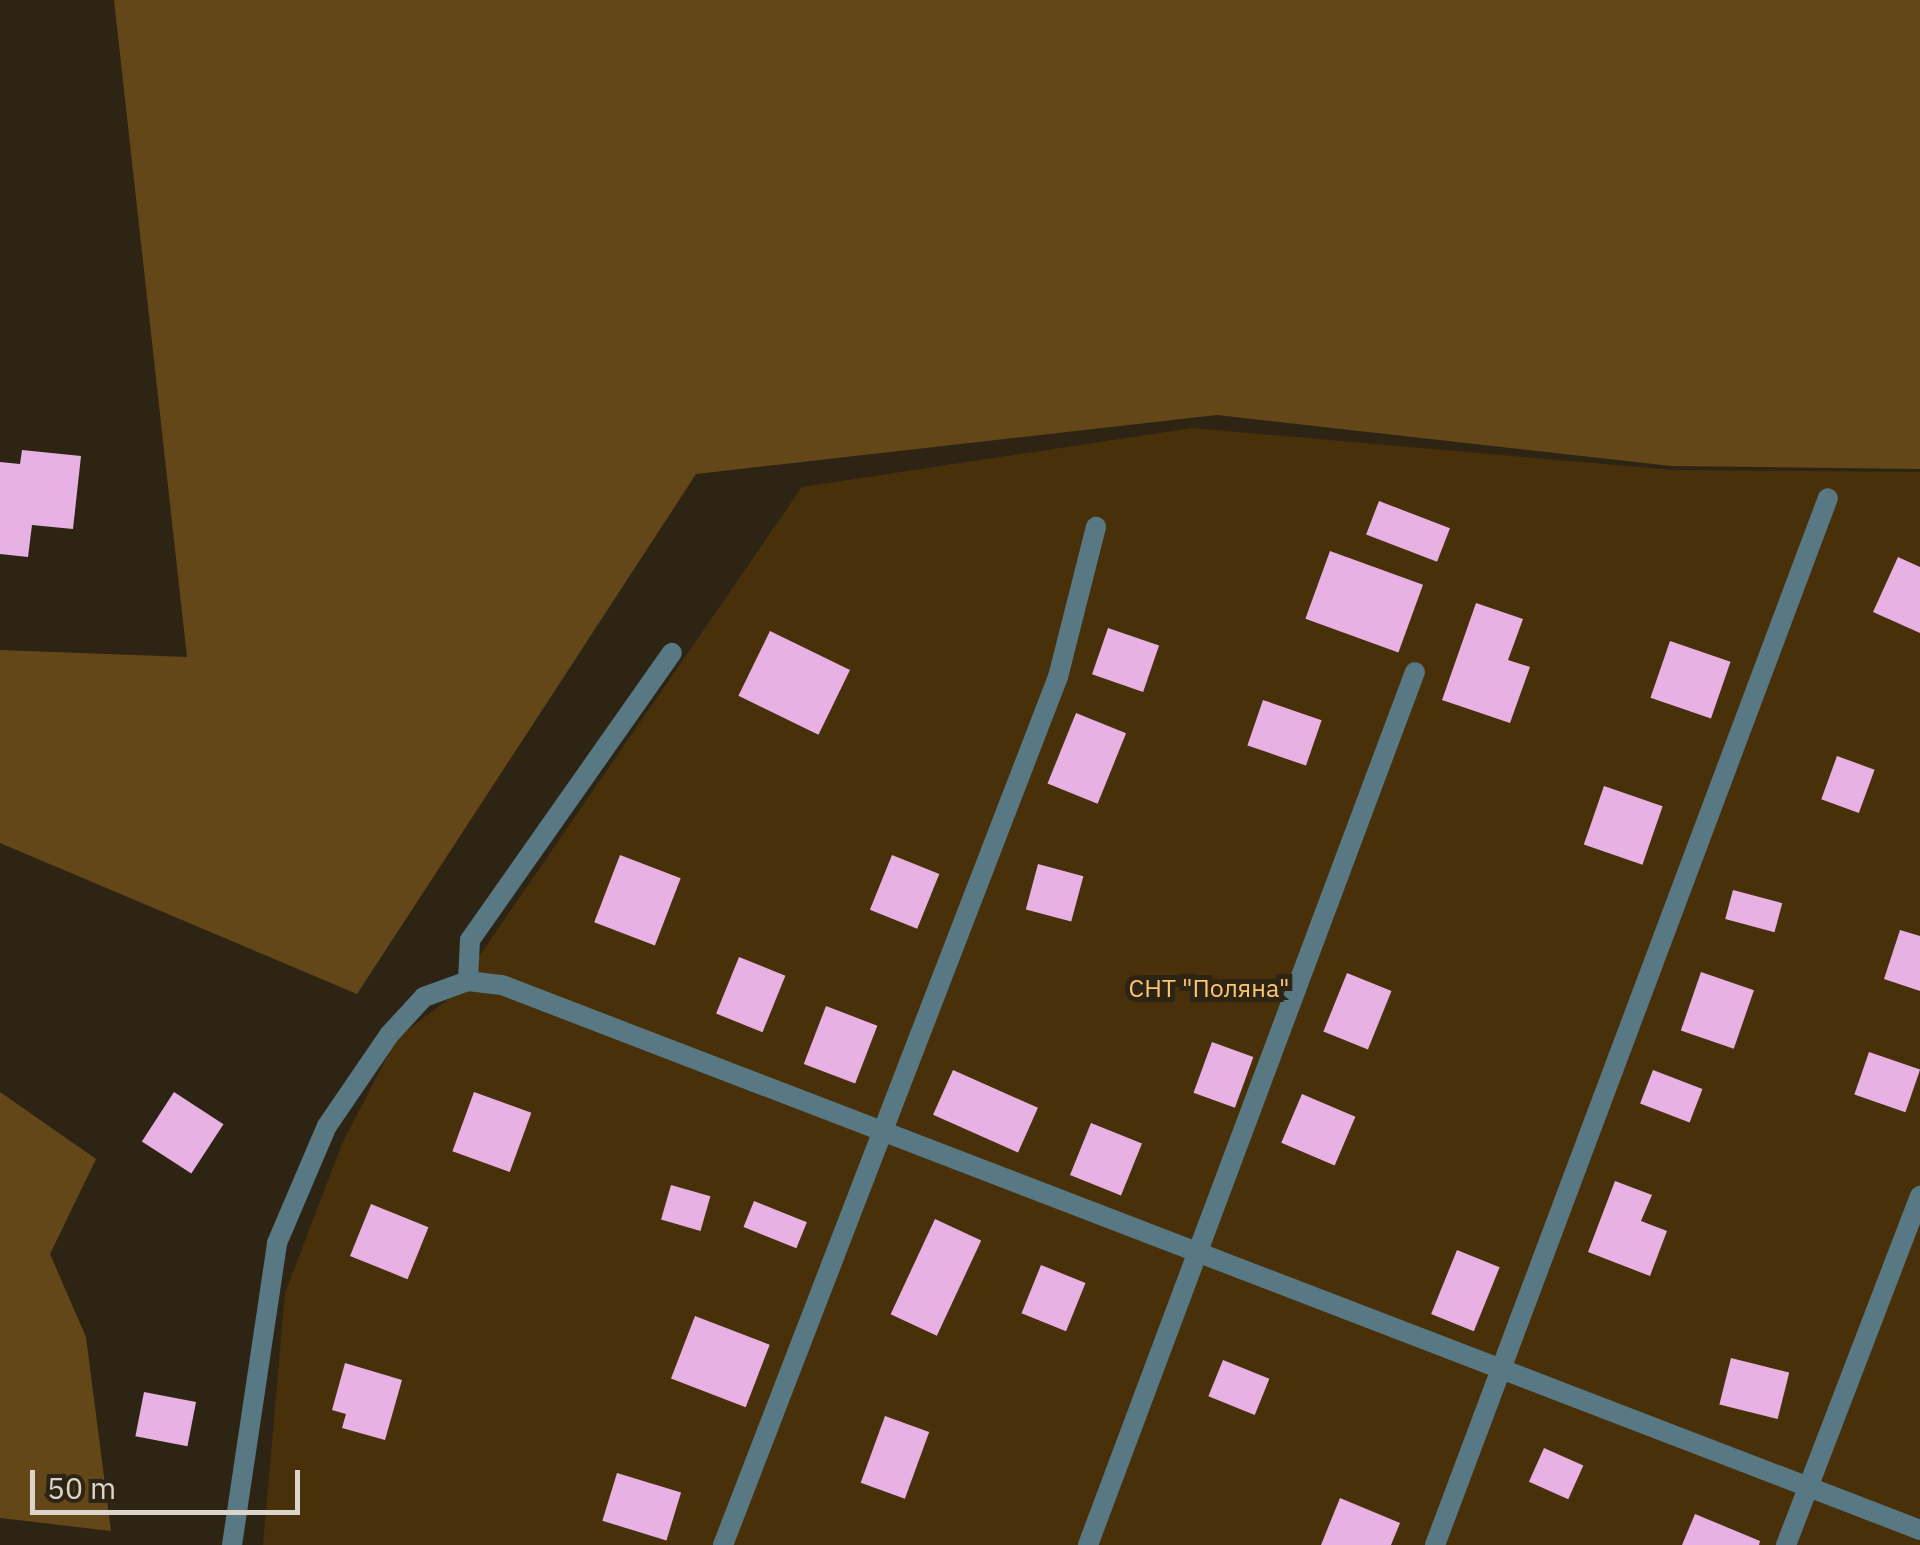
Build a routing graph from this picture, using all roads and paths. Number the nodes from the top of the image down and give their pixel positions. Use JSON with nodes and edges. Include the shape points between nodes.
{"nodes":[{"id":1,"x":1828,"y":498,"type":"dead end"},
{"id":2,"x":1096,"y":527,"type":"dead end"},
{"id":3,"x":672,"y":654,"type":"dead end"},
{"id":4,"x":1415,"y":672,"type":"dead end"},
{"id":5,"x":468,"y":981,"type":"junction"},
{"id":6,"x":881,"y":1131,"type":"junction"},
{"id":7,"x":1920,"y":1196,"type":"edge"},
{"id":8,"x":1192,"y":1250,"type":"junction"},
{"id":9,"x":1498,"y":1368,"type":"junction"},
{"id":10,"x":1808,"y":1487,"type":"junction"},
{"id":11,"x":1920,"y":1530,"type":"edge"},
{"id":12,"x":232,"y":1545,"type":"edge"},
{"id":13,"x":723,"y":1545,"type":"edge"},
{"id":14,"x":1088,"y":1545,"type":"edge"},
{"id":15,"x":1435,"y":1545,"type":"edge"},
{"id":16,"x":1786,"y":1545,"type":"edge"}],
"edges":[{"from":1,"to":9,"type":"street"},
{"from":2,"to":6,"type":"street","via":[[1058,677]]},
{"from":3,"to":5,"type":"street","via":[[470,940]]},
{"from":4,"to":8,"type":"street"},
{"from":5,"to":6,"type":"street","via":[[502,985]]},
{"from":5,"to":12,"type":"street","via":[[424,997],[389,1034],[328,1126],[276,1243]]},
{"from":6,"to":8,"type":"street"},
{"from":6,"to":13,"type":"street"},
{"from":7,"to":10,"type":"street"},
{"from":8,"to":9,"type":"street"},
{"from":8,"to":14,"type":"street"},
{"from":9,"to":10,"type":"street"},
{"from":9,"to":15,"type":"street"},
{"from":10,"to":11,"type":"street"},
{"from":10,"to":16,"type":"street"}]}
